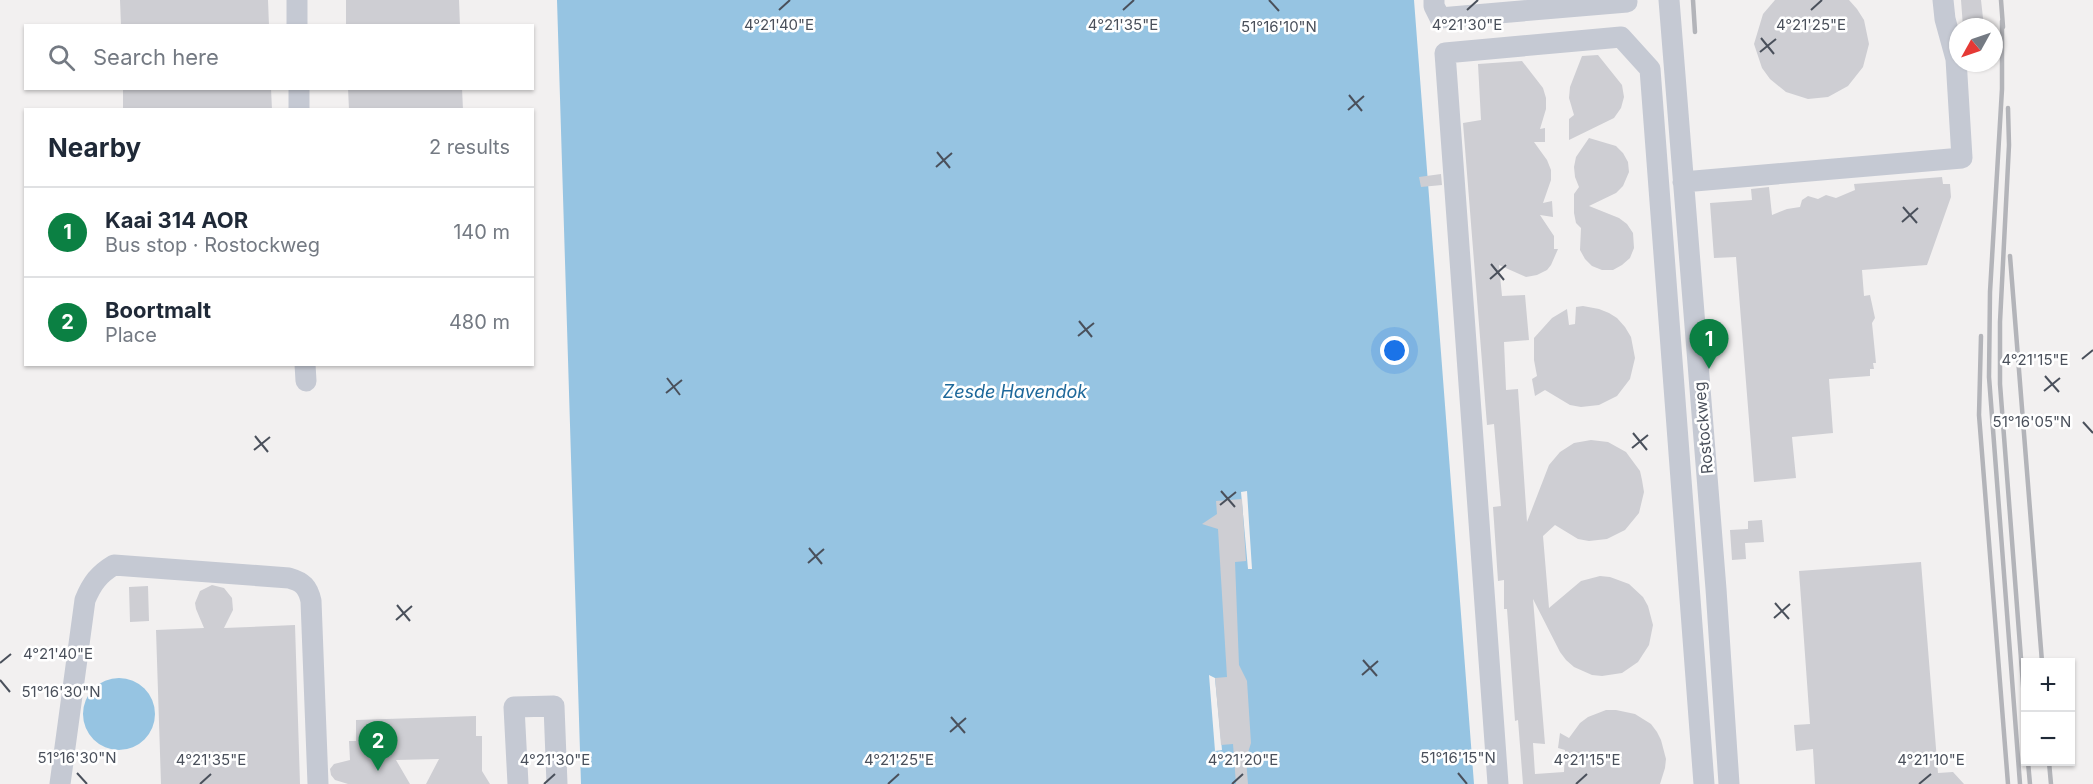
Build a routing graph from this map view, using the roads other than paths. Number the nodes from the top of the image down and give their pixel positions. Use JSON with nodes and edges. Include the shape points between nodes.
{"nodes":[{"id":1,"x":297,"y":0,"type":"edge"},
{"id":2,"x":1434,"y":0,"type":"edge"},
{"id":3,"x":1669,"y":0,"type":"edge"},
{"id":4,"x":1943,"y":0,"type":"edge"},
{"id":5,"x":1627,"y":2,"type":"dead end"},
{"id":6,"x":297,"y":24,"type":"edge"},
{"id":7,"x":299,"y":90,"type":"edge"},
{"id":8,"x":299,"y":108,"type":"edge"},
{"id":9,"x":1683,"y":182,"type":"junction"},
{"id":10,"x":60,"y":784,"type":"edge"},
{"id":11,"x":318,"y":784,"type":"edge"},
{"id":12,"x":518,"y":784,"type":"edge"},
{"id":13,"x":557,"y":784,"type":"edge"},
{"id":14,"x":1498,"y":784,"type":"edge"},
{"id":15,"x":1704,"y":784,"type":"edge"},
{"id":16,"x":1729,"y":784,"type":"edge"}],
"edges":[{"from":1,"to":6,"type":"street"},
{"from":2,"to":5,"type":"street","via":[[1440,18]]},
{"from":3,"to":9,"type":"street","name":"Rostockweg"},
{"from":4,"to":9,"type":"street","via":[[1956,59],[1962,158]]},
{"from":7,"to":8,"type":"street"},
{"from":9,"to":16,"type":"street","name":"Rostockweg"},
{"from":10,"to":11,"type":"street","via":[[85,600],[101,572],[114,565],[301,582],[311,601]]},
{"from":12,"to":13,"type":"street","via":[[514,707],[554,706]]},
{"from":14,"to":15,"type":"street","via":[[1444,53],[1621,37],[1650,69]]}]}
